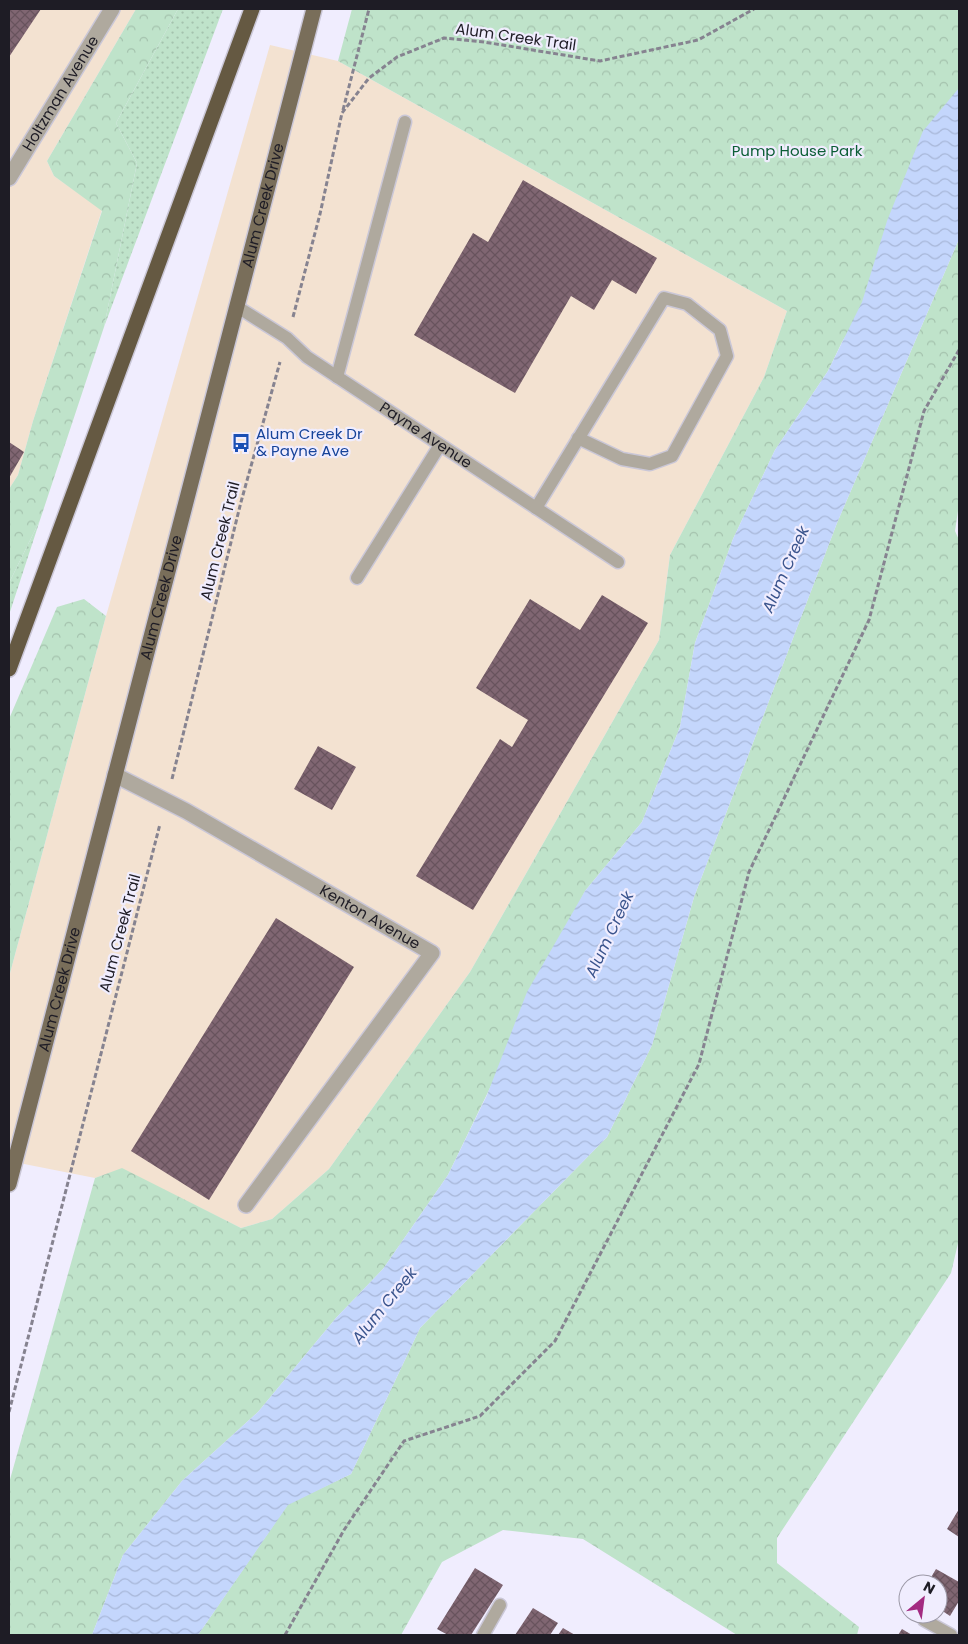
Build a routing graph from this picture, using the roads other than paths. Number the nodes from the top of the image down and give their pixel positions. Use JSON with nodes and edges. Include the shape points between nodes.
{"nodes":[{"id":1,"x":112,"y":9,"type":"edge"},
{"id":2,"x":252,"y":9,"type":"edge"},
{"id":3,"x":314,"y":9,"type":"edge"},
{"id":4,"x":405,"y":122,"type":"dead end"},
{"id":5,"x":10,"y":171,"type":"edge"},
{"id":6,"x":236,"y":306,"type":"junction"},
{"id":7,"x":337,"y":377,"type":"junction"},
{"id":8,"x":578,"y":438,"type":"junction"},
{"id":9,"x":440,"y":445,"type":"junction"},
{"id":10,"x":536,"y":508,"type":"junction"},
{"id":11,"x":618,"y":562,"type":"dead end"},
{"id":12,"x":357,"y":578,"type":"dead end"},
{"id":13,"x":9,"y":670,"type":"edge"},
{"id":14,"x":115,"y":775,"type":"junction"},
{"id":15,"x":9,"y":1184,"type":"edge"},
{"id":16,"x":246,"y":1205,"type":"dead end"},
{"id":17,"x":500,"y":1605,"type":"dead end"},
{"id":18,"x":931,"y":1624,"type":"edge"},
{"id":19,"x":483,"y":1635,"type":"edge"},
{"id":20,"x":951,"y":1635,"type":"edge"}],
"edges":[{"from":1,"to":5,"type":"street","name":"Holtzman Avenue"},
{"from":2,"to":13,"type":"highway"},
{"from":3,"to":6,"type":"main road","name":"Alum Creek Drive"},
{"from":4,"to":7,"type":"lane"},
{"from":6,"to":7,"type":"lane","name":"Payne Avenue","via":[[288,338],[307,357]]},
{"from":6,"to":14,"type":"main road","name":"Alum Creek Drive"},
{"from":7,"to":9,"type":"lane","name":"Payne Avenue"},
{"from":8,"to":8,"type":"lane","via":[[664,298],[687,304],[720,330],[727,356],[672,456],[650,464],[622,459]]},
{"from":8,"to":10,"type":"lane"},
{"from":9,"to":10,"type":"lane","name":"Payne Avenue"},
{"from":9,"to":12,"type":"lane"},
{"from":10,"to":11,"type":"lane","name":"Payne Avenue"},
{"from":14,"to":15,"type":"main road","name":"Alum Creek Drive"},
{"from":14,"to":16,"type":"street","name":"Kenton Avenue","via":[[166,800],[432,953]]},
{"from":17,"to":19,"type":"lane"},
{"from":18,"to":20,"type":"lane"}]}
